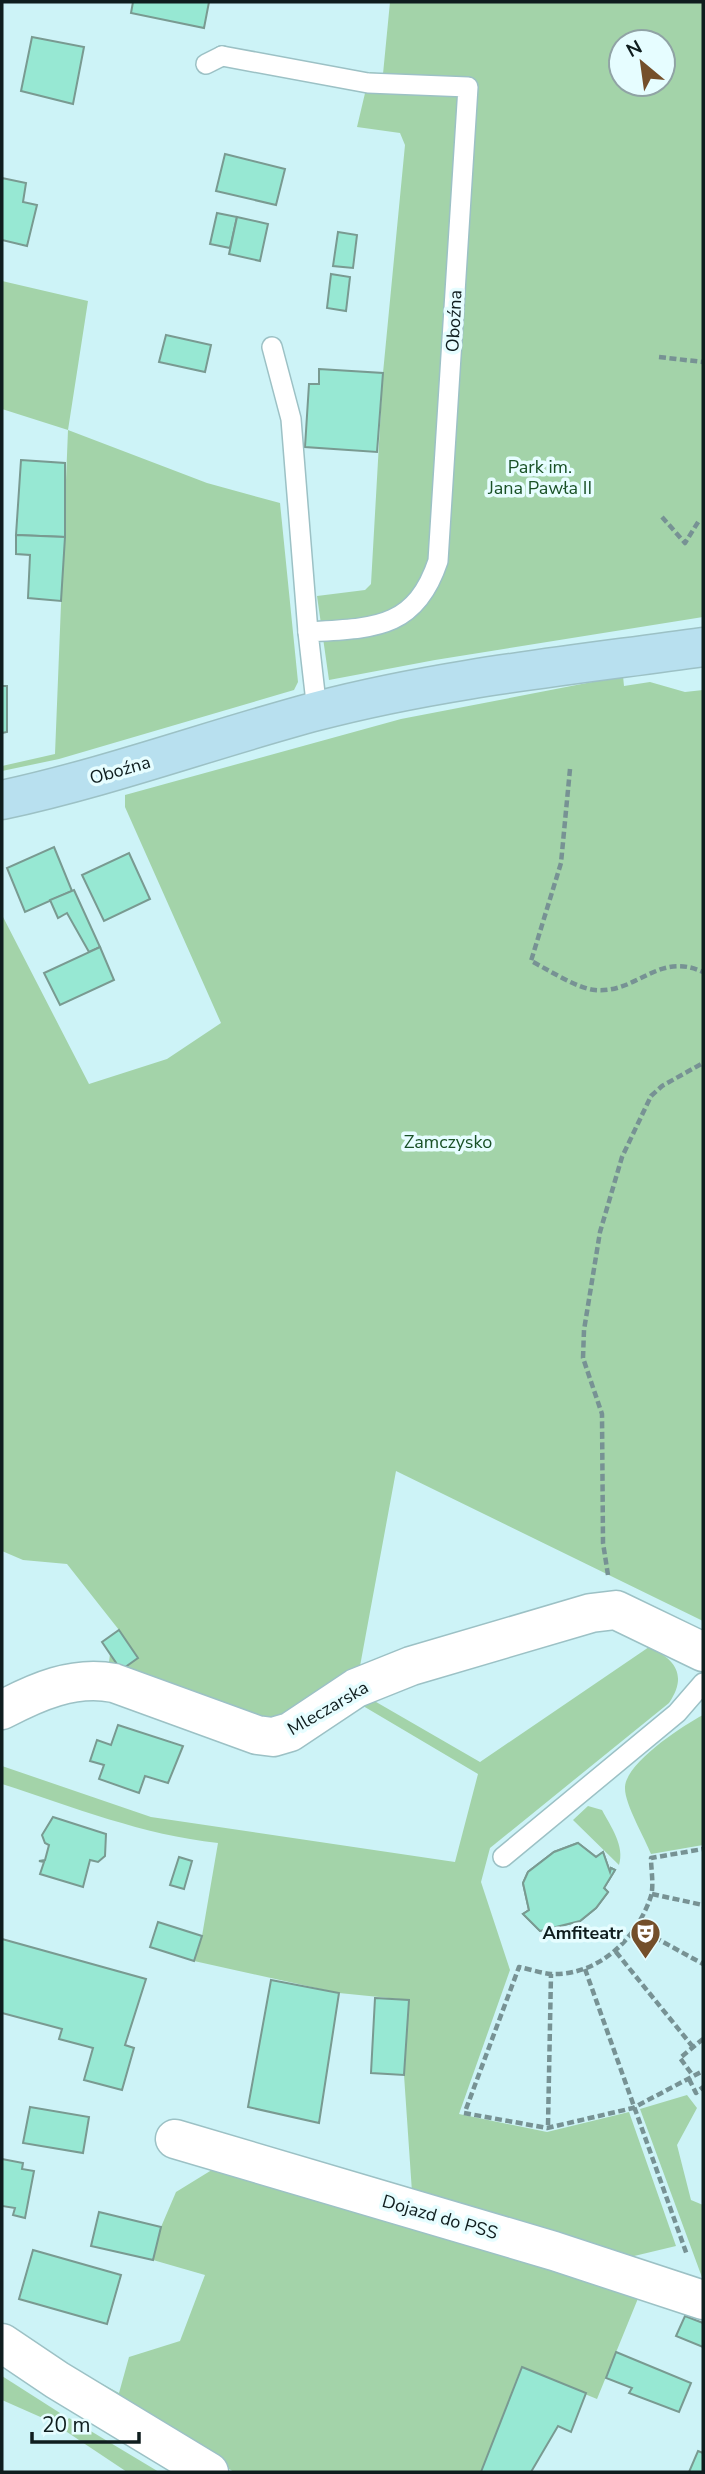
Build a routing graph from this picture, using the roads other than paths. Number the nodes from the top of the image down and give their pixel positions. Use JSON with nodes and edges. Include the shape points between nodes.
{"nodes":[{"id":1,"x":212,"y":55,"type":"dead end"},
{"id":2,"x":272,"y":347,"type":"dead end"},
{"id":3,"x":308,"y":632,"type":"junction"},
{"id":4,"x":703,"y":647,"type":"edge"},
{"id":5,"x":317,"y":711,"type":"junction"},
{"id":6,"x":2,"y":800,"type":"edge"},
{"id":7,"x":703,"y":1652,"type":"edge"},
{"id":8,"x":703,"y":1683,"type":"edge"},
{"id":9,"x":2,"y":1710,"type":"edge"},
{"id":10,"x":503,"y":1857,"type":"dead end"},
{"id":11,"x":175,"y":2139,"type":"dead end"},
{"id":12,"x":703,"y":2300,"type":"edge"},
{"id":13,"x":2,"y":2343,"type":"edge"},
{"id":14,"x":209,"y":2472,"type":"edge"}],
"edges":[{"from":1,"to":3,"type":"lane","name":"Oboźna","via":[[368,83],[468,87],[438,561],[423,597],[397,617],[362,628]]},
{"from":2,"to":3,"type":"lane","via":[[291,419]]},
{"from":3,"to":5,"type":"lane"},
{"from":4,"to":5,"type":"street","name":"Oboźna","via":[[486,677]]},
{"from":5,"to":6,"type":"street","name":"Oboźna","via":[[62,787]]},
{"from":7,"to":9,"type":"street","name":"Mleczarska","via":[[616,1610],[592,1614],[411,1666],[356,1688],[298,1728],[273,1737],[114,1683],[92,1680],[59,1685]]},
{"from":8,"to":10,"type":"lane","via":[[677,1713]]},
{"from":11,"to":12,"type":"street","name":"Dojazd do PSS"},
{"from":13,"to":14,"type":"street"}]}
